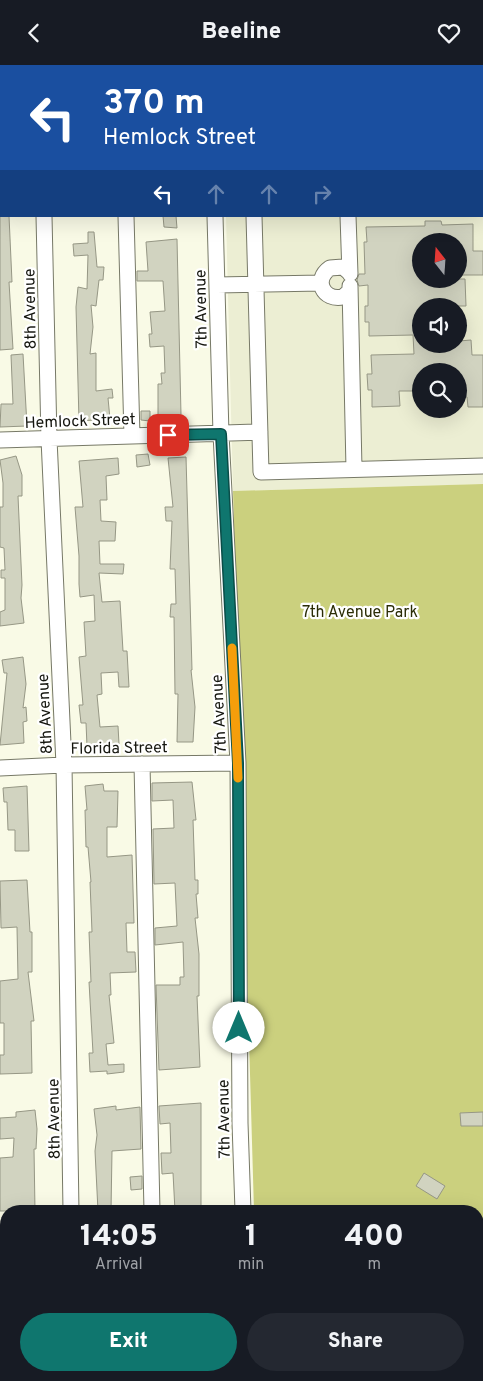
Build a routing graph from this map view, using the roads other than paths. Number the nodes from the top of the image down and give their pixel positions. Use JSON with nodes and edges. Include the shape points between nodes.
{"nodes":[{"id":1,"x":44,"y":217,"type":"edge"},
{"id":2,"x":126,"y":217,"type":"edge"},
{"id":3,"x":215,"y":217,"type":"edge"},
{"id":4,"x":254,"y":217,"type":"edge"},
{"id":5,"x":348,"y":217,"type":"edge"},
{"id":6,"x":350,"y":281,"type":"junction"},
{"id":7,"x":321,"y":283,"type":"junction"},
{"id":8,"x":256,"y":284,"type":"junction"},
{"id":9,"x":217,"y":285,"type":"junction"},
{"id":10,"x":260,"y":432,"type":"junction"},
{"id":11,"x":221,"y":434,"type":"junction"},
{"id":12,"x":132,"y":436,"type":"junction"},
{"id":13,"x":49,"y":439,"type":"junction"},
{"id":14,"x":0,"y":440,"type":"edge"},
{"id":15,"x":483,"y":466,"type":"edge"},
{"id":16,"x":354,"y":469,"type":"junction"},
{"id":17,"x":238,"y":763,"type":"junction"},
{"id":18,"x":142,"y":764,"type":"junction"},
{"id":19,"x":64,"y":765,"type":"junction"},
{"id":20,"x":0,"y":768,"type":"edge"},
{"id":21,"x":71,"y":1205,"type":"edge"},
{"id":22,"x":152,"y":1205,"type":"edge"},
{"id":23,"x":243,"y":1205,"type":"edge"}],
"edges":[{"from":1,"to":13,"type":"street","name":"8th Avenue"},
{"from":2,"to":12,"type":"street"},
{"from":3,"to":9,"type":"street","name":"7th Avenue"},
{"from":4,"to":8,"type":"street"},
{"from":5,"to":6,"type":"street"},
{"from":6,"to":7,"type":"street","via":[[343,267],[330,268],[322,276]]},
{"from":6,"to":7,"type":"street","via":[[343,297],[326,294]]},
{"from":6,"to":16,"type":"street"},
{"from":7,"to":8,"type":"street"},
{"from":8,"to":9,"type":"street"},
{"from":8,"to":10,"type":"street"},
{"from":9,"to":11,"type":"street","name":"7th Avenue"},
{"from":10,"to":11,"type":"street","name":"Hemlock Street"},
{"from":10,"to":16,"type":"street","via":[[261,472]]},
{"from":11,"to":12,"type":"street","name":"Hemlock Street"},
{"from":11,"to":17,"type":"street","name":"7th Avenue"},
{"from":12,"to":13,"type":"street","name":"Hemlock Street"},
{"from":13,"to":14,"type":"street","name":"Hemlock Street"},
{"from":13,"to":19,"type":"street","name":"8th Avenue"},
{"from":15,"to":16,"type":"street"},
{"from":17,"to":18,"type":"street","name":"Florida Street"},
{"from":17,"to":23,"type":"street","name":"7th Avenue"},
{"from":18,"to":19,"type":"street","name":"Florida Street"},
{"from":18,"to":22,"type":"street"},
{"from":19,"to":20,"type":"street","name":"Florida Street"},
{"from":19,"to":21,"type":"street","name":"8th Avenue"}]}
